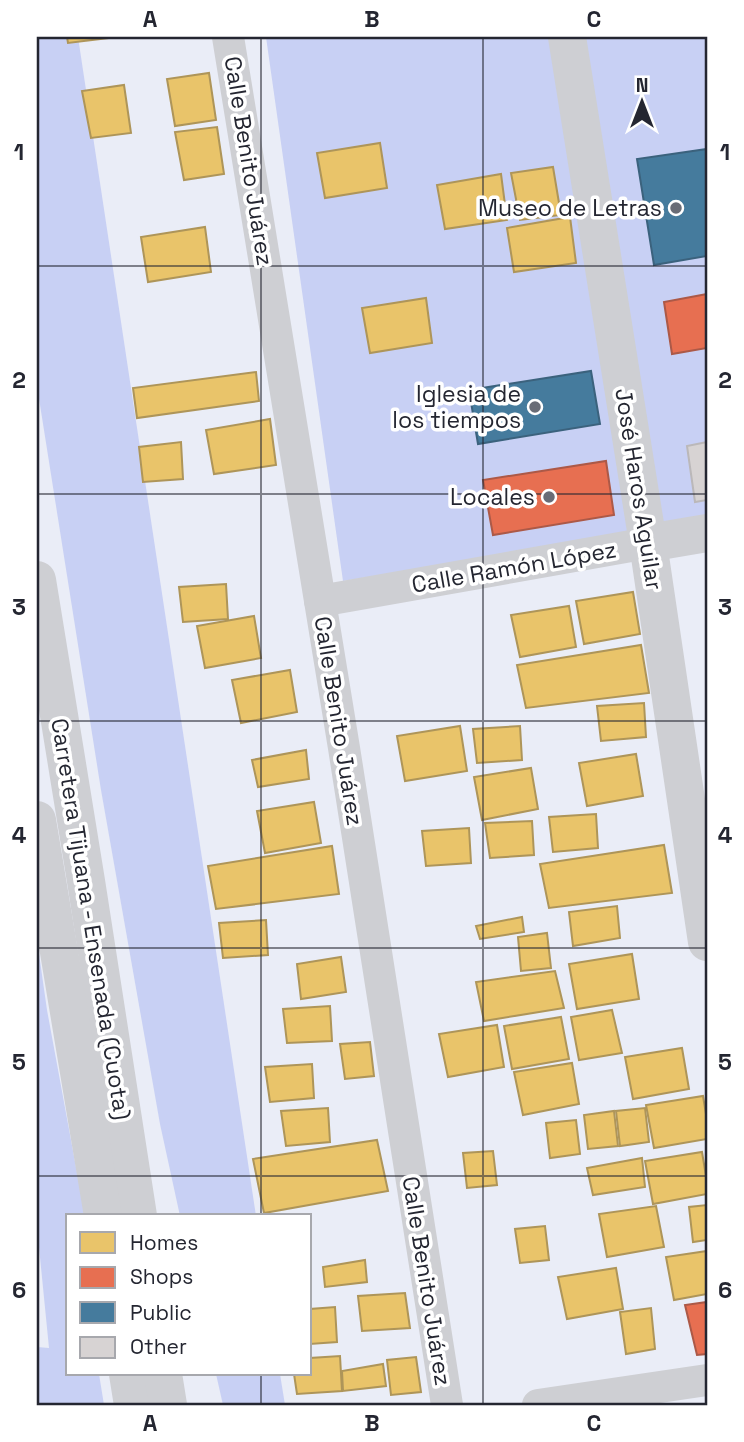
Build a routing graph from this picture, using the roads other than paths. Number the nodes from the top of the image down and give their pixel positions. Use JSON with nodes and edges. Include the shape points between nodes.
{"nodes":[{"id":1,"x":228,"y":37,"type":"edge"},
{"id":2,"x":567,"y":37,"type":"edge"},
{"id":3,"x":707,"y":533,"type":"edge"},
{"id":4,"x":648,"y":543,"type":"junction"},
{"id":5,"x":37,"y":580,"type":"edge"},
{"id":6,"x":320,"y":601,"type":"junction"},
{"id":7,"x":37,"y":820,"type":"edge"},
{"id":8,"x":707,"y":942,"type":"edge"},
{"id":9,"x":103,"y":1214,"type":"edge"},
{"id":10,"x":138,"y":1214,"type":"edge"},
{"id":11,"x":128,"y":1376,"type":"edge"},
{"id":12,"x":163,"y":1376,"type":"edge"},
{"id":13,"x":707,"y":1380,"type":"edge"},
{"id":14,"x":133,"y":1405,"type":"edge"},
{"id":15,"x":168,"y":1405,"type":"edge"},
{"id":16,"x":447,"y":1405,"type":"edge"},
{"id":17,"x":538,"y":1405,"type":"edge"}],
"edges":[{"from":1,"to":6,"type":"street","name":"Calle Benito Juárez"},
{"from":2,"to":4,"type":"main road","name":"José Haros Aguilar"},
{"from":3,"to":4,"type":"main road","name":"Calle Ramón López"},
{"from":4,"to":6,"type":"street","name":"Calle Ramón López"},
{"from":4,"to":8,"type":"main road","name":"José Haros Aguilar"},
{"from":5,"to":10,"type":"main road","name":"Carretera Tijuana - Ensenada (Cuota)"},
{"from":6,"to":16,"type":"street","name":"Calle Benito Juárez"},
{"from":7,"to":9,"type":"main road","name":"Carretera Tijuana - Ensenada (Cuota)"},
{"from":11,"to":14,"type":"main road"},
{"from":12,"to":15,"type":"main road"},
{"from":13,"to":17,"type":"street"}]}
